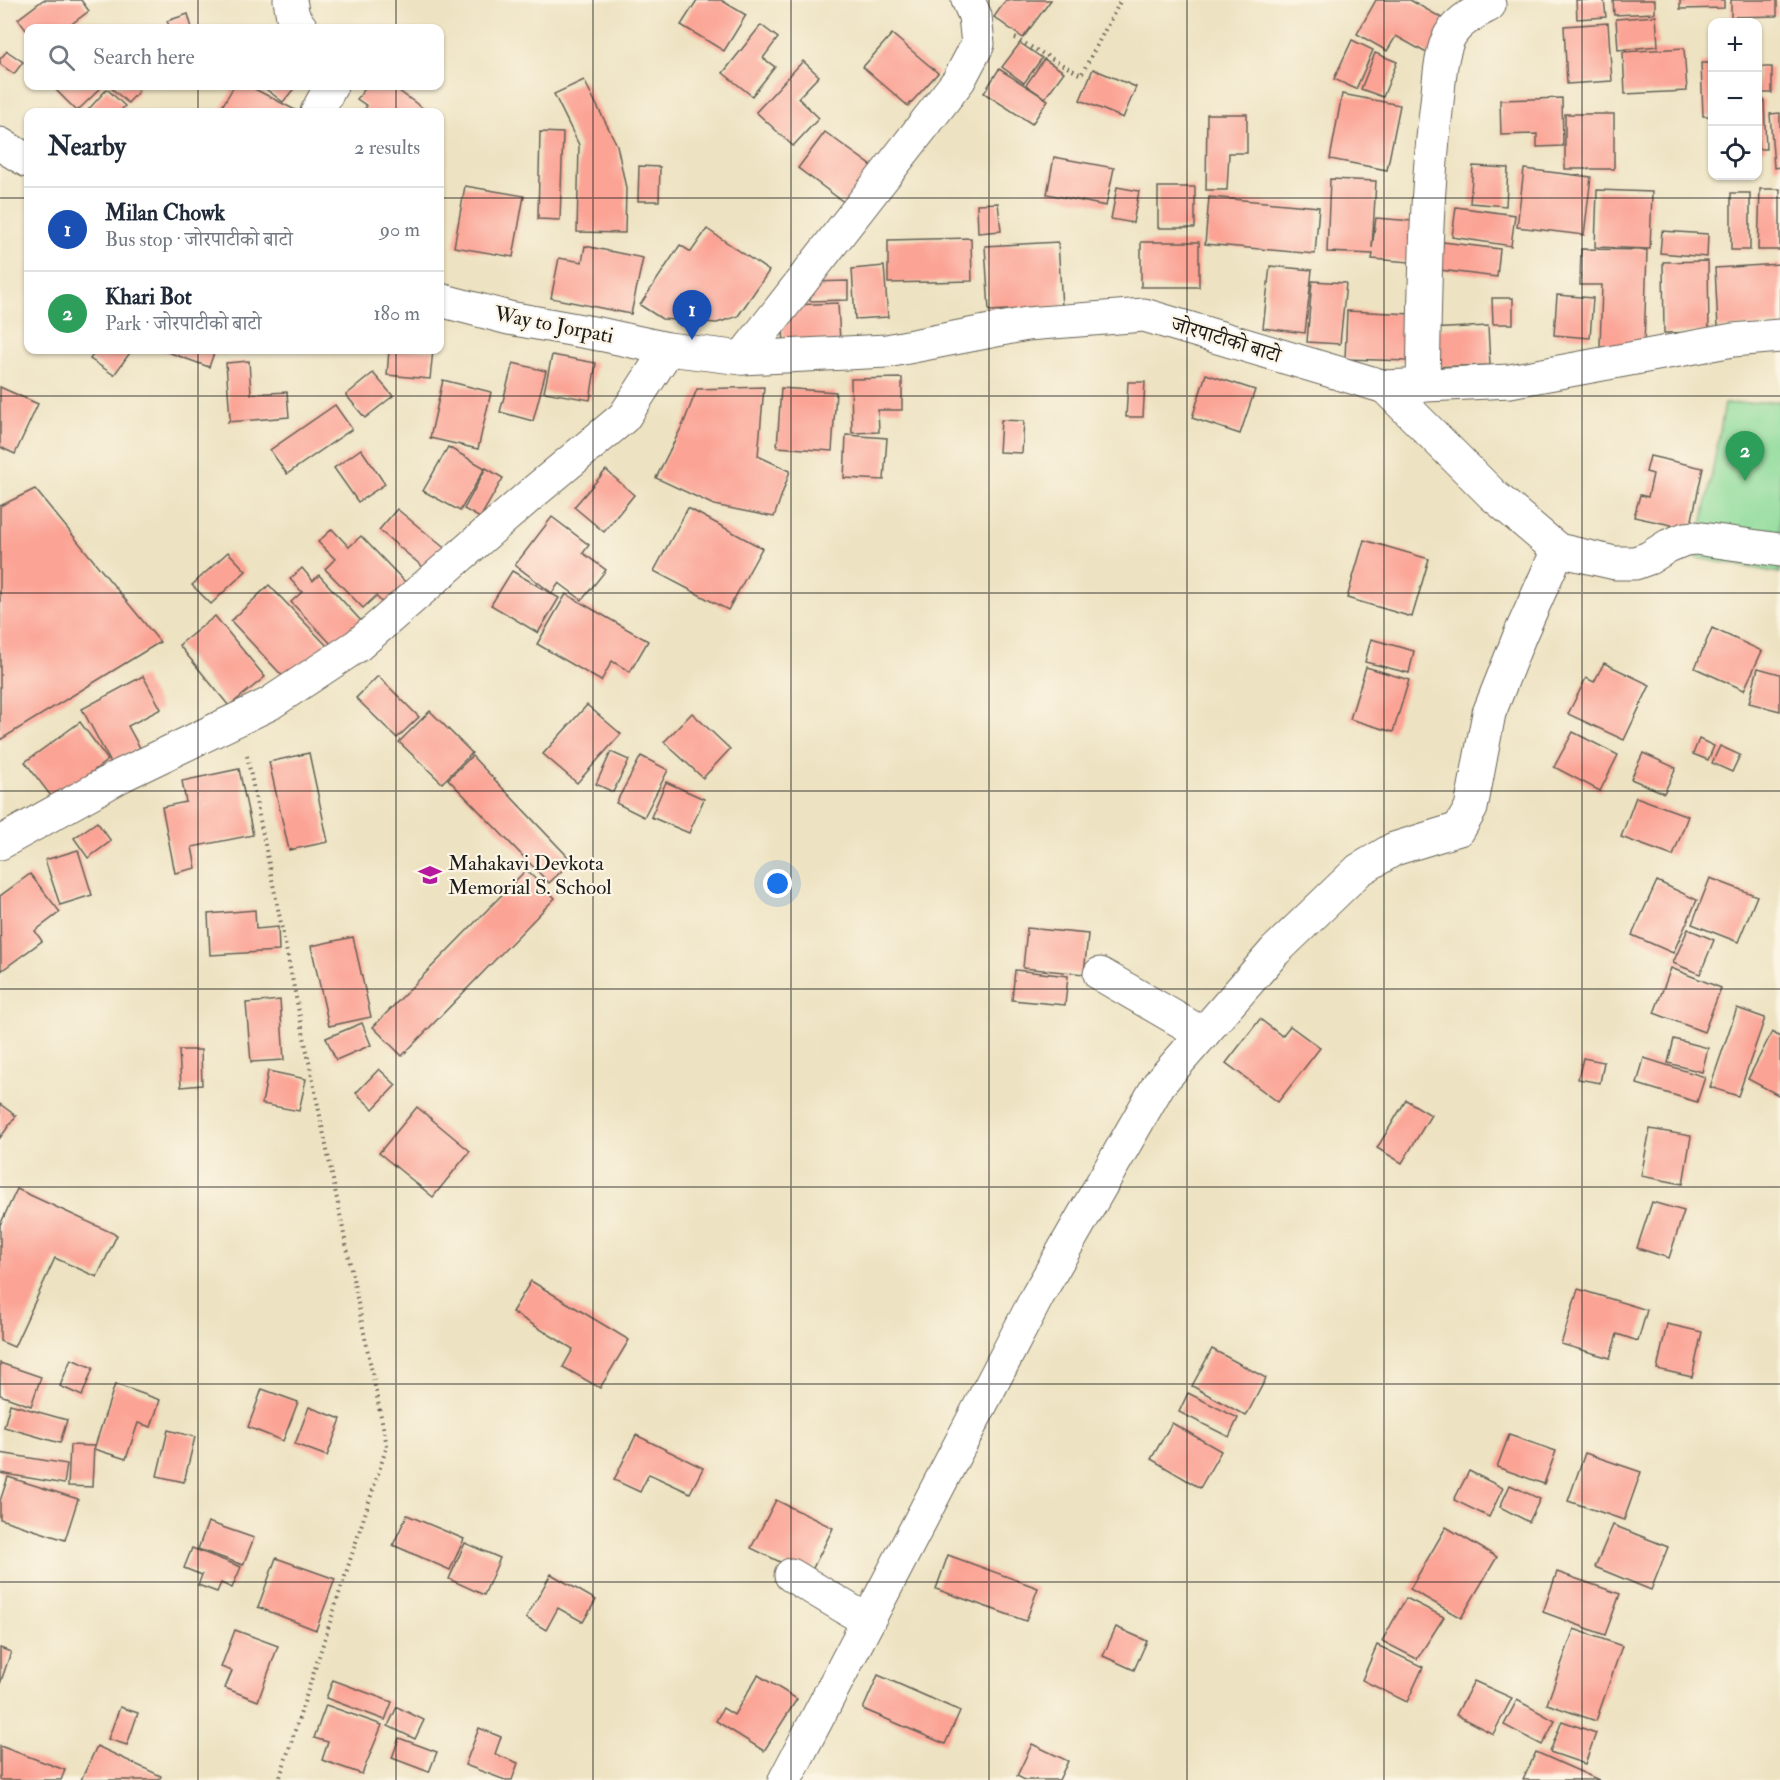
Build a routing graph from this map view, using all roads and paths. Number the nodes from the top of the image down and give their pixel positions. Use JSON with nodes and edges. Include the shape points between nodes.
{"nodes":[{"id":1,"x":290,"y":0,"type":"edge"},
{"id":2,"x":1121,"y":0,"type":"edge"},
{"id":3,"x":1489,"y":5,"type":"dead end"},
{"id":4,"x":971,"y":8,"type":"edge"},
{"id":5,"x":299,"y":24,"type":"edge"},
{"id":6,"x":329,"y":90,"type":"edge"},
{"id":7,"x":319,"y":108,"type":"edge"},
{"id":8,"x":0,"y":144,"type":"edge"},
{"id":9,"x":24,"y":159,"type":"edge"},
{"id":10,"x":444,"y":301,"type":"edge"},
{"id":11,"x":1780,"y":336,"type":"edge"},
{"id":12,"x":668,"y":350,"type":"junction"},
{"id":13,"x":742,"y":358,"type":"junction"},
{"id":14,"x":1423,"y":385,"type":"junction"},
{"id":15,"x":1385,"y":387,"type":"junction"},
{"id":16,"x":1558,"y":550,"type":"junction"},
{"id":17,"x":1780,"y":550,"type":"edge"},
{"id":18,"x":239,"y":717,"type":"junction"},
{"id":19,"x":0,"y":843,"type":"edge"},
{"id":20,"x":1100,"y":974,"type":"dead end"},
{"id":21,"x":1203,"y":1034,"type":"junction"},
{"id":22,"x":791,"y":1575,"type":"dead end"},
{"id":23,"x":868,"y":1621,"type":"junction"},
{"id":24,"x":279,"y":1780,"type":"edge"},
{"id":25,"x":786,"y":1780,"type":"edge"}],
"edges":[{"from":1,"to":5,"type":"street"},
{"from":2,"to":4,"type":"path","via":[[1081,75]]},
{"from":3,"to":14,"type":"street","via":[[1463,20],[1449,38],[1442,63],[1433,132]]},
{"from":4,"to":13,"type":"street","via":[[978,44],[960,80]]},
{"from":6,"to":7,"type":"street"},
{"from":8,"to":9,"type":"street"},
{"from":10,"to":12,"type":"street","name":"Way to Jorpati"},
{"from":11,"to":14,"type":"street","name":"जोरपाटीको बाटो","via":[[1733,340],[1510,381]]},
{"from":12,"to":13,"type":"street","name":"जोरपाटीको बाटो"},
{"from":12,"to":18,"type":"street","via":[[624,417],[358,645],[269,704]]},
{"from":13,"to":15,"type":"street","name":"जोरपाटीको बाटो","via":[[887,351],[1027,324],[1144,315]]},
{"from":14,"to":15,"type":"street","name":"जोरपाटीको बाटो"},
{"from":15,"to":16,"type":"street","via":[[1493,495]]},
{"from":16,"to":17,"type":"street","via":[[1615,563],[1635,563],[1695,538]]},
{"from":16,"to":21,"type":"street","via":[[1489,713],[1472,808],[1459,829],[1395,849],[1359,870],[1275,951]]},
{"from":18,"to":19,"type":"street","via":[[122,775]]},
{"from":18,"to":24,"type":"path","via":[[387,1446]]},
{"from":20,"to":21,"type":"street"},
{"from":21,"to":23,"type":"street","via":[[1159,1084],[1043,1285]]},
{"from":22,"to":23,"type":"street"},
{"from":23,"to":25,"type":"street"}]}
